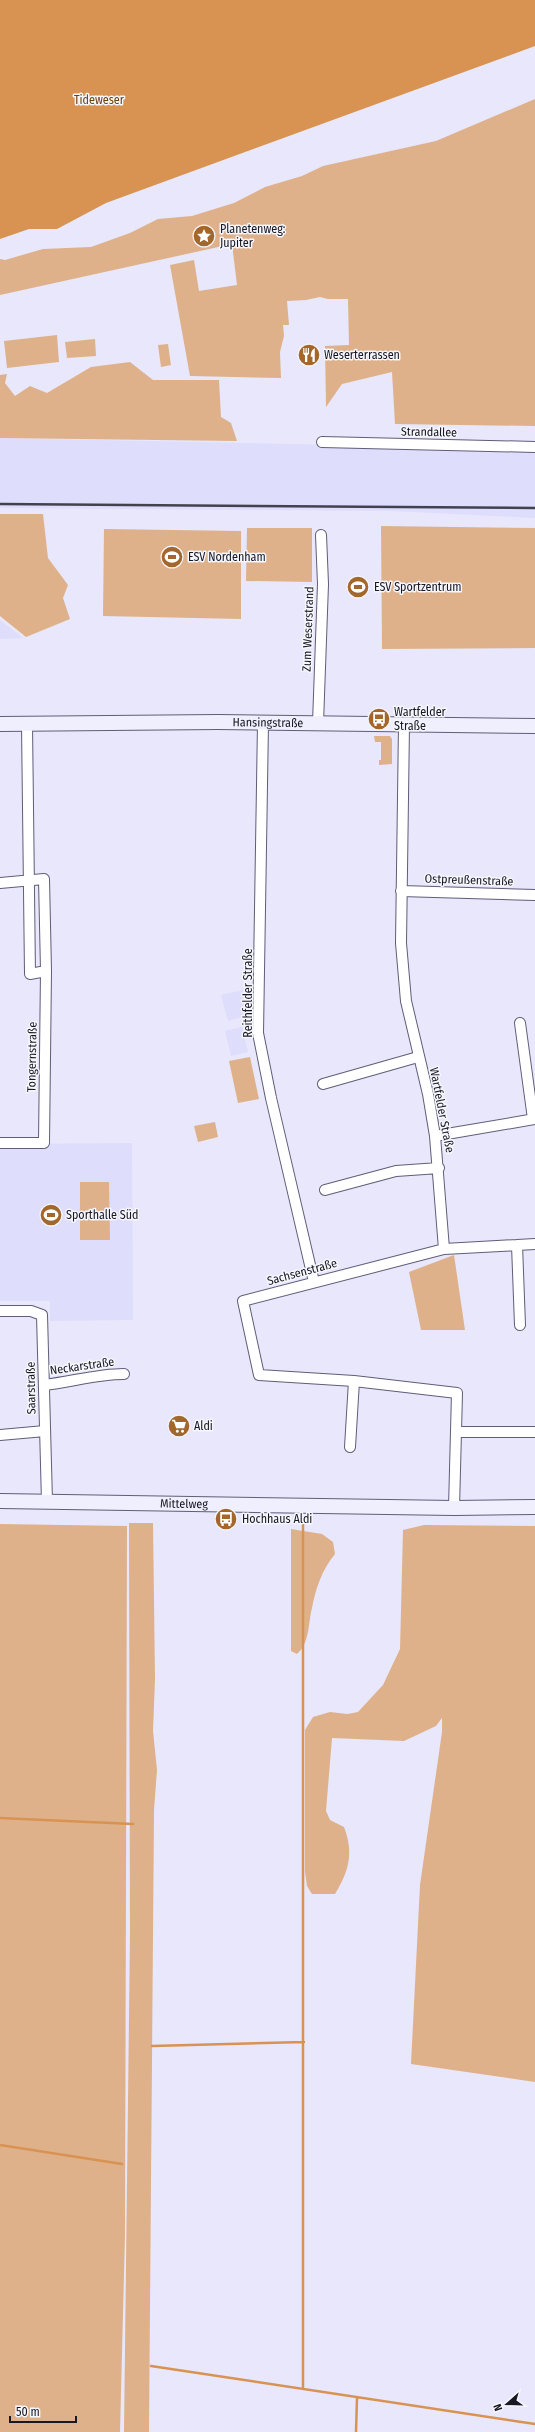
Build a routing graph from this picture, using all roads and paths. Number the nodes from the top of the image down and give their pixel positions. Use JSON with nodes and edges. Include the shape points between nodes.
{"nodes":[{"id":1,"x":322,"y":442,"type":"dead end"},
{"id":2,"x":535,"y":447,"type":"edge"},
{"id":3,"x":321,"y":535,"type":"dead end"},
{"id":4,"x":262,"y":723,"type":"junction"},
{"id":5,"x":318,"y":723,"type":"junction"},
{"id":6,"x":0,"y":724,"type":"edge"},
{"id":7,"x":27,"y":724,"type":"junction"},
{"id":8,"x":404,"y":725,"type":"junction"},
{"id":9,"x":535,"y":726,"type":"edge"},
{"id":10,"x":28,"y":881,"type":"junction"},
{"id":11,"x":0,"y":883,"type":"edge"},
{"id":12,"x":401,"y":890,"type":"junction"},
{"id":13,"x":535,"y":894,"type":"edge"},
{"id":14,"x":46,"y":971,"type":"junction"},
{"id":15,"x":520,"y":1023,"type":"dead end"},
{"id":16,"x":418,"y":1057,"type":"junction"},
{"id":17,"x":323,"y":1084,"type":"dead end"},
{"id":18,"x":534,"y":1119,"type":"edge"},
{"id":19,"x":435,"y":1136,"type":"junction"},
{"id":20,"x":0,"y":1143,"type":"edge"},
{"id":21,"x":439,"y":1168,"type":"junction"},
{"id":22,"x":325,"y":1190,"type":"dead end"},
{"id":23,"x":535,"y":1244,"type":"edge"},
{"id":24,"x":517,"y":1245,"type":"junction"},
{"id":25,"x":444,"y":1249,"type":"junction"},
{"id":26,"x":314,"y":1282,"type":"junction"},
{"id":27,"x":0,"y":1311,"type":"edge"},
{"id":28,"x":520,"y":1325,"type":"dead end"},
{"id":29,"x":124,"y":1374,"type":"dead end"},
{"id":30,"x":354,"y":1381,"type":"junction"},
{"id":31,"x":44,"y":1385,"type":"junction"},
{"id":32,"x":45,"y":1431,"type":"junction"},
{"id":33,"x":456,"y":1432,"type":"junction"},
{"id":34,"x":535,"y":1432,"type":"edge"},
{"id":35,"x":0,"y":1435,"type":"edge"},
{"id":36,"x":350,"y":1447,"type":"dead end"},
{"id":37,"x":0,"y":1501,"type":"edge"},
{"id":38,"x":47,"y":1502,"type":"junction"},
{"id":39,"x":535,"y":1506,"type":"edge"},
{"id":40,"x":454,"y":1508,"type":"junction"}],
"edges":[{"from":1,"to":2,"type":"street","name":"Strandallee"},
{"from":3,"to":5,"type":"street","name":"Zum Weserstrand"},
{"from":4,"to":5,"type":"street","name":"Hansingstraße"},
{"from":4,"to":7,"type":"street","name":"Hansingstraße"},
{"from":4,"to":26,"type":"street","name":"Reithfelder Straße","via":[[258,1033]]},
{"from":5,"to":8,"type":"street","name":"Hansingstraße"},
{"from":6,"to":7,"type":"street","name":"Hansingstraße"},
{"from":7,"to":10,"type":"street"},
{"from":8,"to":9,"type":"street","name":"Hansingstraße"},
{"from":8,"to":12,"type":"street","name":"Wartfelder Straße"},
{"from":10,"to":11,"type":"street"},
{"from":10,"to":14,"type":"street","name":"Tongernstraße","via":[[44,879]]},
{"from":10,"to":14,"type":"street","via":[[30,974]]},
{"from":12,"to":13,"type":"street","name":"Ostpreußenstraße"},
{"from":12,"to":16,"type":"street","name":"Wartfelder Straße","via":[[401,943],[406,1001]]},
{"from":14,"to":20,"type":"street","name":"Tongernstraße","via":[[44,1143]]},
{"from":15,"to":18,"type":"street"},
{"from":16,"to":17,"type":"street","name":"Wartfelder Straße"},
{"from":16,"to":19,"type":"street","name":"Wartfelder Straße"},
{"from":18,"to":19,"type":"street"},
{"from":19,"to":21,"type":"street","name":"Wartfelder Straße"},
{"from":21,"to":22,"type":"street","name":"Wartfelder Straße","via":[[396,1171]]},
{"from":21,"to":25,"type":"street","name":"Wartfelder Straße"},
{"from":23,"to":24,"type":"street","name":"Sachsenstraße"},
{"from":24,"to":25,"type":"street","name":"Sachsenstraße"},
{"from":24,"to":28,"type":"street"},
{"from":25,"to":26,"type":"street","name":"Sachsenstraße"},
{"from":26,"to":30,"type":"street","name":"Sachsenstraße","via":[[243,1301],[259,1375]]},
{"from":27,"to":31,"type":"street","name":"Saarstraße","via":[[31,1311],[42,1315]]},
{"from":29,"to":31,"type":"street","name":"Neckarstraße","via":[[104,1374]]},
{"from":30,"to":33,"type":"street","name":"Sachsenstraße","via":[[457,1393]]},
{"from":30,"to":36,"type":"street"},
{"from":31,"to":32,"type":"street","name":"Saarstraße"},
{"from":32,"to":35,"type":"street"},
{"from":32,"to":38,"type":"street","name":"Saarstraße"},
{"from":33,"to":34,"type":"street"},
{"from":33,"to":40,"type":"street","name":"Sachsenstraße"},
{"from":37,"to":38,"type":"street","name":"Mittelweg"},
{"from":38,"to":40,"type":"street","name":"Mittelweg"},
{"from":39,"to":40,"type":"street","name":"Mittelweg"}]}
